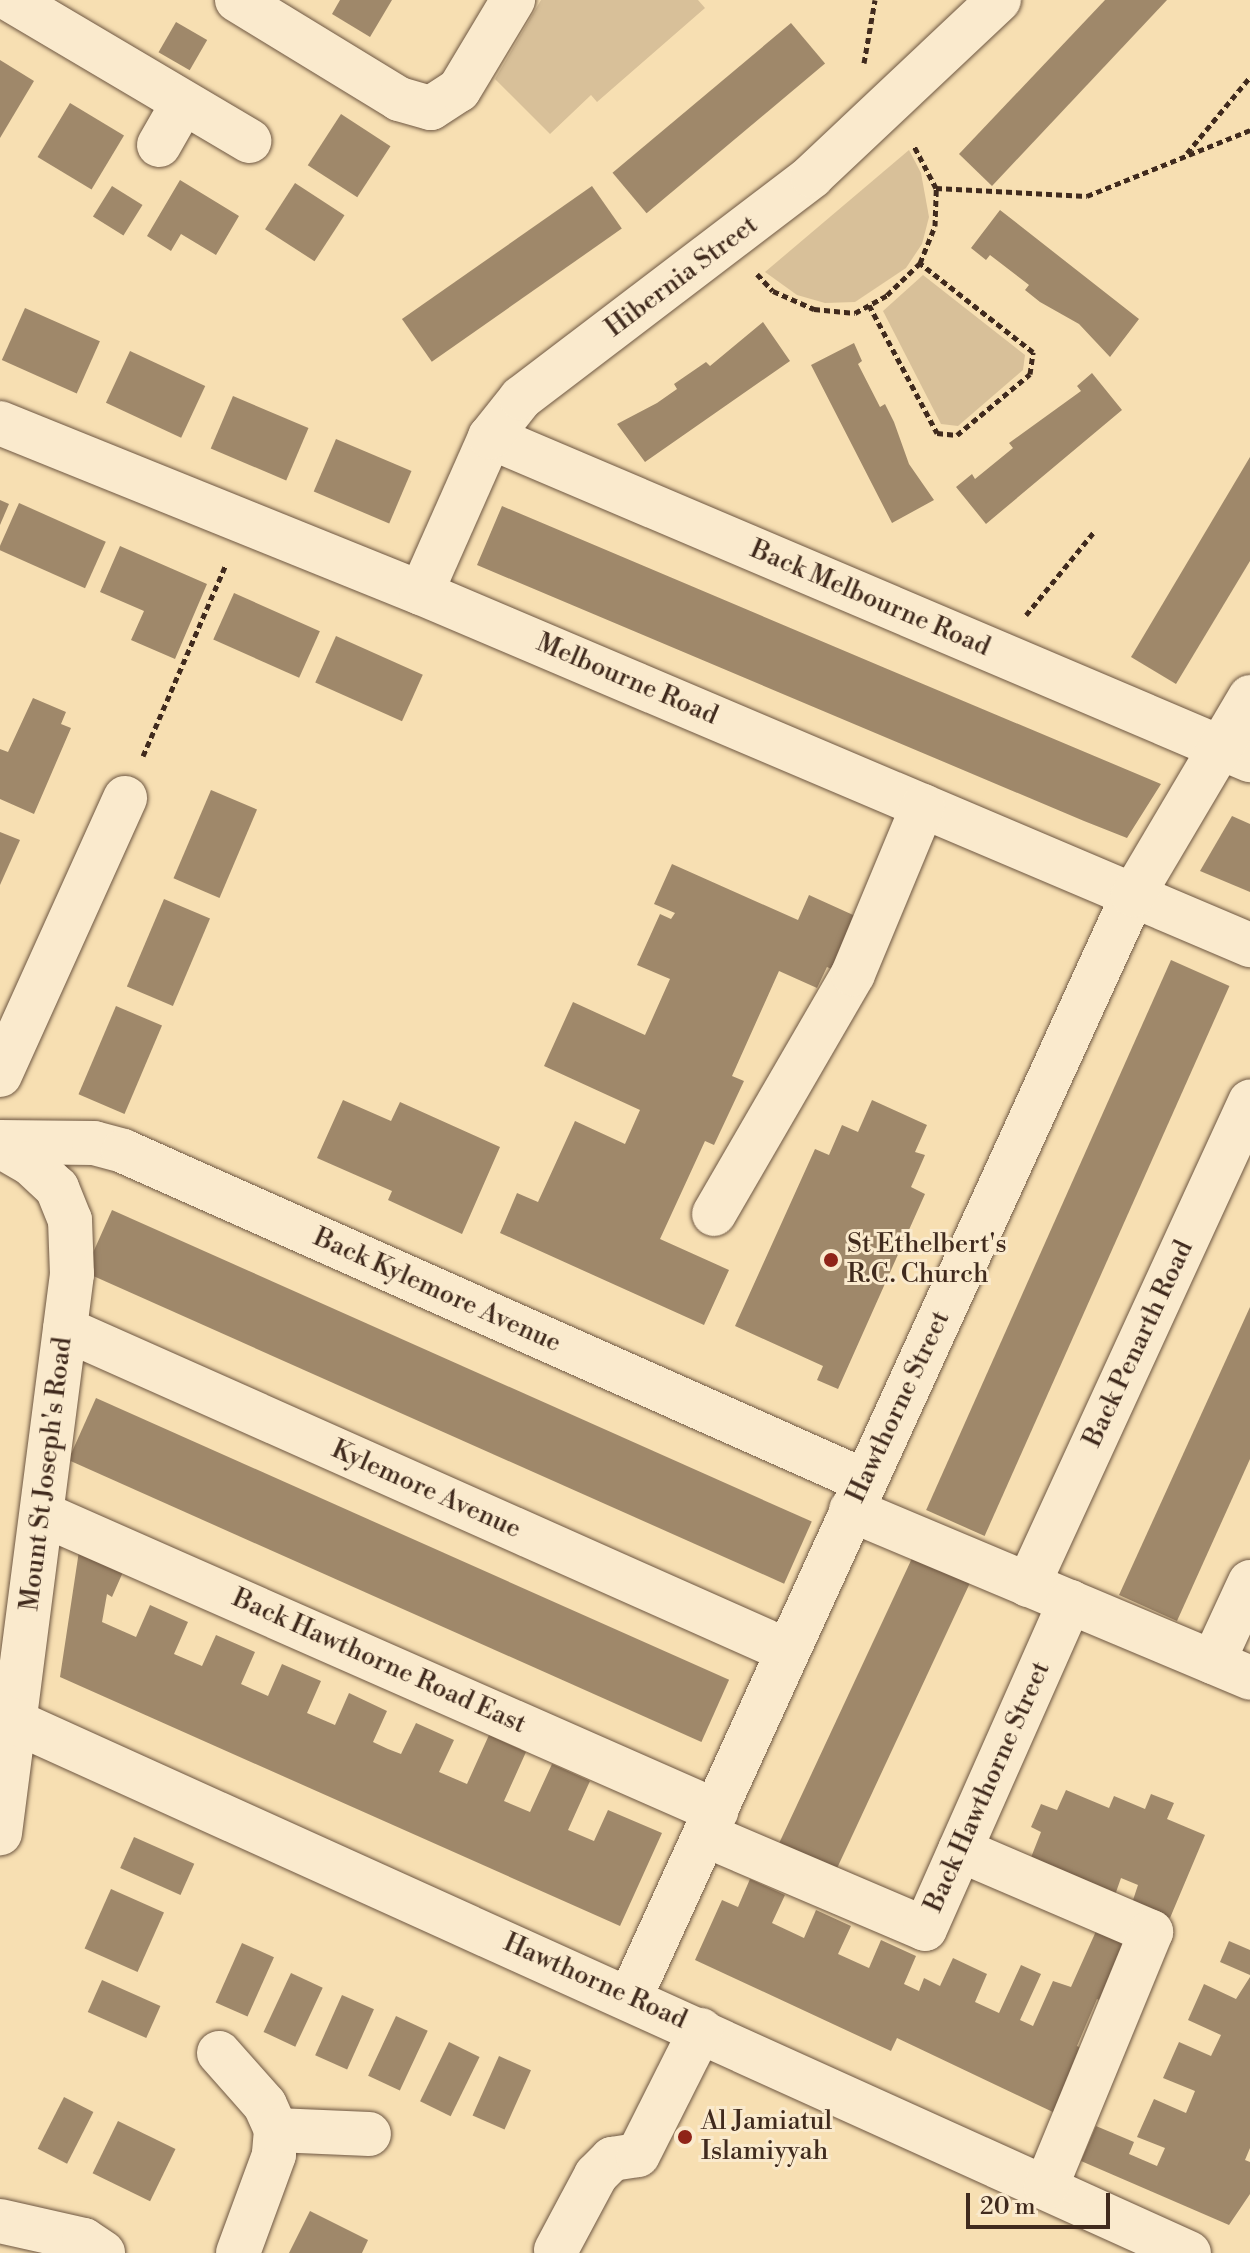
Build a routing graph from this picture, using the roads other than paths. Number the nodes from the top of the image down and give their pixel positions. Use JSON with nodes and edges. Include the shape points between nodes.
{"nodes":[{"id":1,"x":11,"y":0,"type":"edge"},
{"id":2,"x":237,"y":0,"type":"edge"},
{"id":3,"x":513,"y":0,"type":"edge"},
{"id":4,"x":994,"y":2,"type":"edge"},
{"id":5,"x":183,"y":103,"type":"junction"},
{"id":6,"x":249,"y":141,"type":"dead end"},
{"id":7,"x":159,"y":145,"type":"dead end"},
{"id":8,"x":0,"y":423,"type":"edge"},
{"id":9,"x":490,"y":437,"type":"junction"},
{"id":10,"x":421,"y":593,"type":"junction"},
{"id":11,"x":1250,"y":697,"type":"edge"},
{"id":12,"x":1235,"y":754,"type":"edge"},
{"id":13,"x":125,"y":798,"type":"road end"},
{"id":14,"x":923,"y":806,"type":"junction"},
{"id":15,"x":1133,"y":895,"type":"junction"},
{"id":16,"x":1250,"y":945,"type":"edge"},
{"id":17,"x":0,"y":1075,"type":"edge"},
{"id":18,"x":1250,"y":1102,"type":"edge"},
{"id":19,"x":0,"y":1144,"type":"edge"},
{"id":20,"x":714,"y":1214,"type":"dead end"},
{"id":21,"x":65,"y":1329,"type":"junction"},
{"id":22,"x":858,"y":1496,"type":"junction"},
{"id":23,"x":42,"y":1514,"type":"junction"},
{"id":24,"x":1250,"y":1582,"type":"edge"},
{"id":25,"x":1028,"y":1585,"type":"junction"},
{"id":26,"x":1070,"y":1602,"type":"junction"},
{"id":27,"x":788,"y":1651,"type":"junction"},
{"id":28,"x":1231,"y":1670,"type":"edge"},
{"id":29,"x":8,"y":1718,"type":"edge"},
{"id":30,"x":710,"y":1823,"type":"junction"},
{"id":31,"x":0,"y":1833,"type":"edge"},
{"id":32,"x":960,"y":1850,"type":"junction"},
{"id":33,"x":630,"y":1998,"type":"junction"},
{"id":34,"x":701,"y":2030,"type":"junction"},
{"id":35,"x":219,"y":2053,"type":"dead end"},
{"id":36,"x":276,"y":2130,"type":"junction"},
{"id":37,"x":369,"y":2134,"type":"dead end"},
{"id":38,"x":1046,"y":2187,"type":"junction"},
{"id":39,"x":0,"y":2221,"type":"edge"},
{"id":40,"x":556,"y":2250,"type":"dead end"},
{"id":41,"x":103,"y":2253,"type":"edge"},
{"id":42,"x":238,"y":2253,"type":"edge"},
{"id":43,"x":1189,"y":2253,"type":"edge"}],
"edges":[{"from":1,"to":5,"type":"street"},
{"from":2,"to":3,"type":"street","via":[[399,99],[431,108],[459,90]]},
{"from":4,"to":9,"type":"street","name":"Hibernia Street","via":[[886,108],[728,245],[521,398]]},
{"from":5,"to":6,"type":"street"},
{"from":5,"to":7,"type":"street"},
{"from":8,"to":10,"type":"street","name":"Melbourne Road"},
{"from":9,"to":10,"type":"street","name":"Hibernia Street"},
{"from":9,"to":12,"type":"street","name":"Back Melbourne Road"},
{"from":10,"to":14,"type":"street","name":"Melbourne Road"},
{"from":11,"to":12,"type":"street","name":"Hawthorne Street"},
{"from":12,"to":15,"type":"street","name":"Hawthorne Street"},
{"from":13,"to":17,"type":"street"},
{"from":14,"to":15,"type":"street","name":"Melbourne Road"},
{"from":14,"to":20,"type":"street","via":[[853,974]]},
{"from":15,"to":16,"type":"street","name":"Melbourne Road"},
{"from":15,"to":22,"type":"street","name":"Hawthorne Street"},
{"from":18,"to":25,"type":"street","name":"Back Penarth Road"},
{"from":19,"to":21,"type":"street","name":"Mount St Joseph's Road","via":[[57,1188],[70,1220],[72,1274]]},
{"from":19,"to":22,"type":"street","name":"Back Kylemore Avenue","via":[[94,1143],[123,1151]]},
{"from":21,"to":23,"type":"street","name":"Mount St Joseph's Road"},
{"from":21,"to":27,"type":"street","name":"Kylemore Avenue"},
{"from":22,"to":25,"type":"street","name":"Back Kylemore Avenue"},
{"from":22,"to":27,"type":"street","name":"Hawthorne Street"},
{"from":23,"to":29,"type":"street","name":"Mount St Joseph's Road"},
{"from":23,"to":30,"type":"street","name":"Back Hawthorne Road East"},
{"from":24,"to":28,"type":"street"},
{"from":25,"to":26,"type":"street","name":"Back Kylemore Avenue"},
{"from":26,"to":28,"type":"street","name":"Back Kylemore Avenue"},
{"from":26,"to":32,"type":"street","name":"Back Hawthorne Street"},
{"from":27,"to":30,"type":"street","name":"Hawthorne Street"},
{"from":29,"to":31,"type":"street","name":"Mount St Joseph's Road"},
{"from":29,"to":33,"type":"street","name":"Hawthorne Road"},
{"from":30,"to":32,"type":"street","name":"Back Hawthorne Street","via":[[925,1929]]},
{"from":30,"to":33,"type":"street","name":"Hawthorne Street"},
{"from":32,"to":38,"type":"street","via":[[1151,1932]]},
{"from":33,"to":34,"type":"street","name":"Hawthorne Road"},
{"from":34,"to":38,"type":"street","name":"Hawthorne Road"},
{"from":34,"to":40,"type":"street","via":[[638,2155],[612,2159],[596,2175]]},
{"from":35,"to":36,"type":"street","via":[[265,2105]]},
{"from":36,"to":37,"type":"street","via":[[309,2127]]},
{"from":36,"to":42,"type":"street","via":[[274,2155]]},
{"from":38,"to":43,"type":"street","name":"Hawthorne Road"},
{"from":39,"to":41,"type":"street","via":[[84,2240]]}]}
